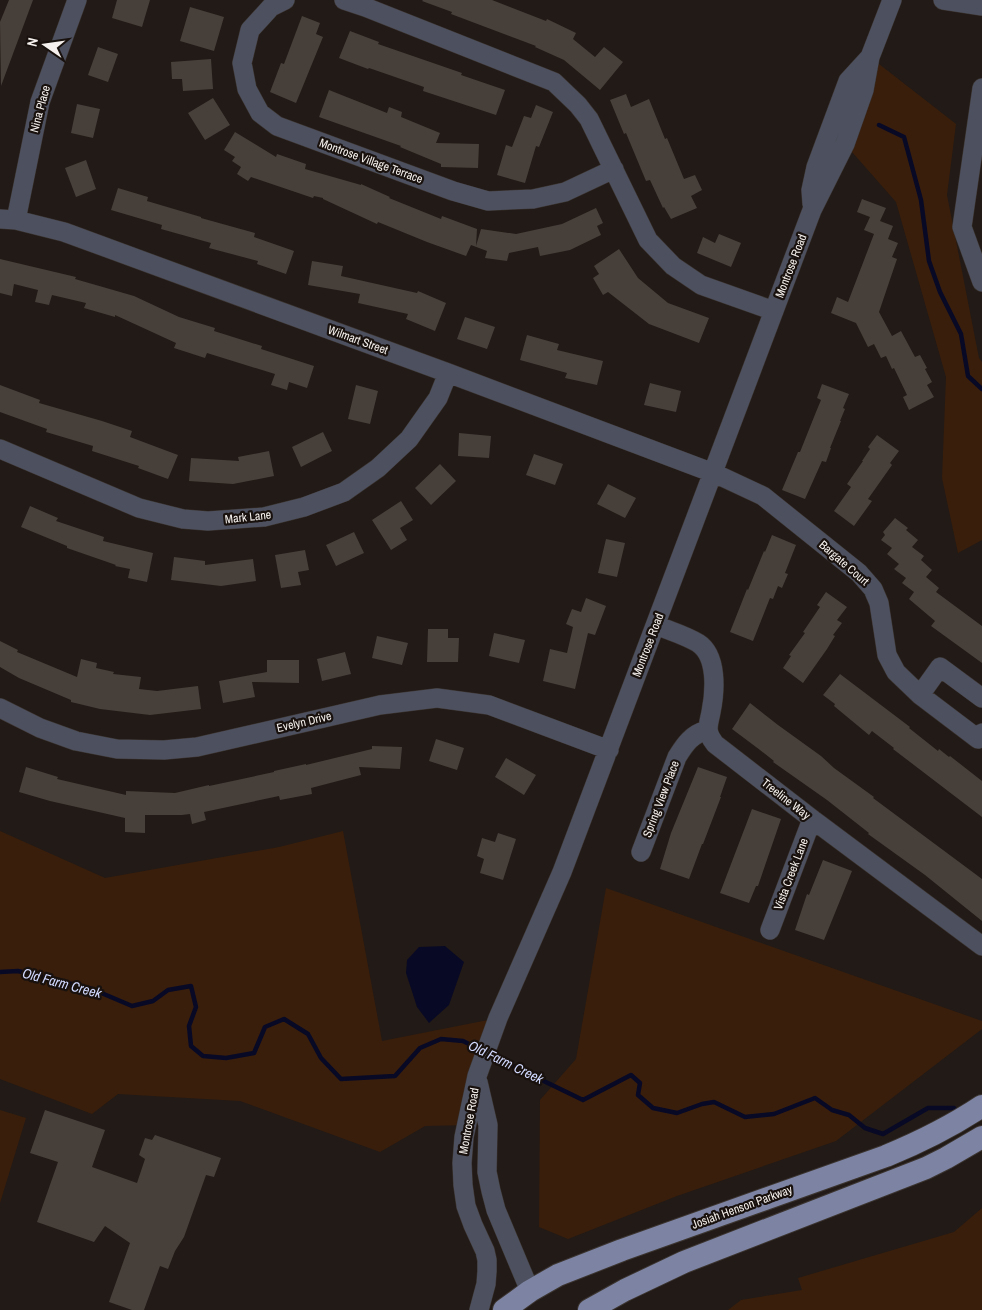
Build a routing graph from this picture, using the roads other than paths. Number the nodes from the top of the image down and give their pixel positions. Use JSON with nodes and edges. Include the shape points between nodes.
{"nodes":[{"id":1,"x":77,"y":0,"type":"edge"},
{"id":2,"x":285,"y":0,"type":"edge"},
{"id":3,"x":344,"y":0,"type":"edge"},
{"id":4,"x":892,"y":0,"type":"edge"},
{"id":5,"x":943,"y":0,"type":"edge"},
{"id":6,"x":982,"y":6,"type":"edge"},
{"id":7,"x":982,"y":88,"type":"edge"},
{"id":8,"x":614,"y":169,"type":"junction"},
{"id":9,"x":8,"y":220,"type":"edge"},
{"id":10,"x":982,"y":282,"type":"edge"},
{"id":11,"x":774,"y":311,"type":"junction"},
{"id":12,"x":448,"y":373,"type":"junction"},
{"id":13,"x":0,"y":450,"type":"edge"},
{"id":14,"x":713,"y":474,"type":"junction"},
{"id":15,"x":656,"y":626,"type":"junction"},
{"id":16,"x":920,"y":695,"type":"junction"},
{"id":17,"x":982,"y":698,"type":"edge"},
{"id":18,"x":0,"y":708,"type":"edge"},
{"id":19,"x":707,"y":730,"type":"junction"},
{"id":20,"x":982,"y":733,"type":"edge"},
{"id":21,"x":609,"y":750,"type":"junction"},
{"id":22,"x":812,"y":819,"type":"junction"},
{"id":23,"x":640,"y":852,"type":"dead end"},
{"id":24,"x":770,"y":930,"type":"dead end"},
{"id":25,"x":982,"y":946,"type":"edge"},
{"id":26,"x":477,"y":1076,"type":"junction"},
{"id":27,"x":982,"y":1106,"type":"edge"},
{"id":28,"x":982,"y":1137,"type":"edge"},
{"id":29,"x":529,"y":1300,"type":"edge"},
{"id":30,"x":479,"y":1310,"type":"edge"},
{"id":31,"x":504,"y":1310,"type":"edge"},
{"id":32,"x":589,"y":1310,"type":"edge"}],
"edges":[{"from":1,"to":9,"type":"street","name":"Nina Place","via":[[40,102]]},
{"from":2,"to":8,"type":"street","name":"Montrose Village Terrace","via":[[271,7],[250,30],[242,63],[247,89],[260,112],[277,126],[488,201],[533,199],[565,192]]},
{"from":3,"to":8,"type":"street","via":[[554,82],[578,104]]},
{"from":4,"to":11,"type":"street","name":"Montrose Road","via":[[870,57],[864,90],[844,144],[812,210]]},
{"from":5,"to":6,"type":"street"},
{"from":7,"to":10,"type":"street","via":[[962,227]]},
{"from":8,"to":11,"type":"street","via":[[648,240],[673,266],[701,285]]},
{"from":9,"to":12,"type":"street","name":"Wilmart Street","via":[[64,232]]},
{"from":11,"to":14,"type":"street","name":"Montrose Road"},
{"from":12,"to":13,"type":"street","name":"Mark Lane","via":[[438,398],[409,439],[378,468],[344,492],[264,517],[208,521],[183,519],[139,508]]},
{"from":12,"to":14,"type":"street","name":"Wilmart Street"},
{"from":14,"to":15,"type":"street","name":"Montrose Road"},
{"from":14,"to":16,"type":"street","name":"Bargate Court","via":[[763,496],[859,573],[873,589],[879,604],[887,655],[896,672]]},
{"from":15,"to":19,"type":"street","via":[[700,644],[710,658],[715,685]]},
{"from":15,"to":21,"type":"street","name":"Montrose Road"},
{"from":16,"to":17,"type":"street","via":[[940,667]]},
{"from":16,"to":20,"type":"street","name":"Bargate Court","via":[[978,739]]},
{"from":18,"to":21,"type":"street","name":"Evelyn Drive","via":[[76,741],[117,749],[164,750],[197,747],[380,705],[437,698],[489,705]]},
{"from":19,"to":22,"type":"street","name":"Treeline Way","via":[[715,744]]},
{"from":19,"to":23,"type":"street","name":"Spring View Place","via":[[693,736],[676,757]]},
{"from":21,"to":26,"type":"street","name":"Montrose Road"},
{"from":22,"to":24,"type":"street","name":"Vista Creek Lane"},
{"from":22,"to":25,"type":"street","name":"Treeline Way"},
{"from":26,"to":29,"type":"street","name":"Montrose Road","via":[[488,1125],[490,1191]]},
{"from":26,"to":30,"type":"street","name":"Montrose Road","via":[[462,1163],[466,1206],[487,1260],[486,1284]]},
{"from":27,"to":29,"type":"main road","name":"Josiah Henson Parkway","via":[[917,1143],[886,1156],[558,1275]]},
{"from":28,"to":32,"type":"main road","via":[[926,1168],[684,1262]]},
{"from":29,"to":31,"type":"main road","name":"Josiah Henson Parkway"}]}
